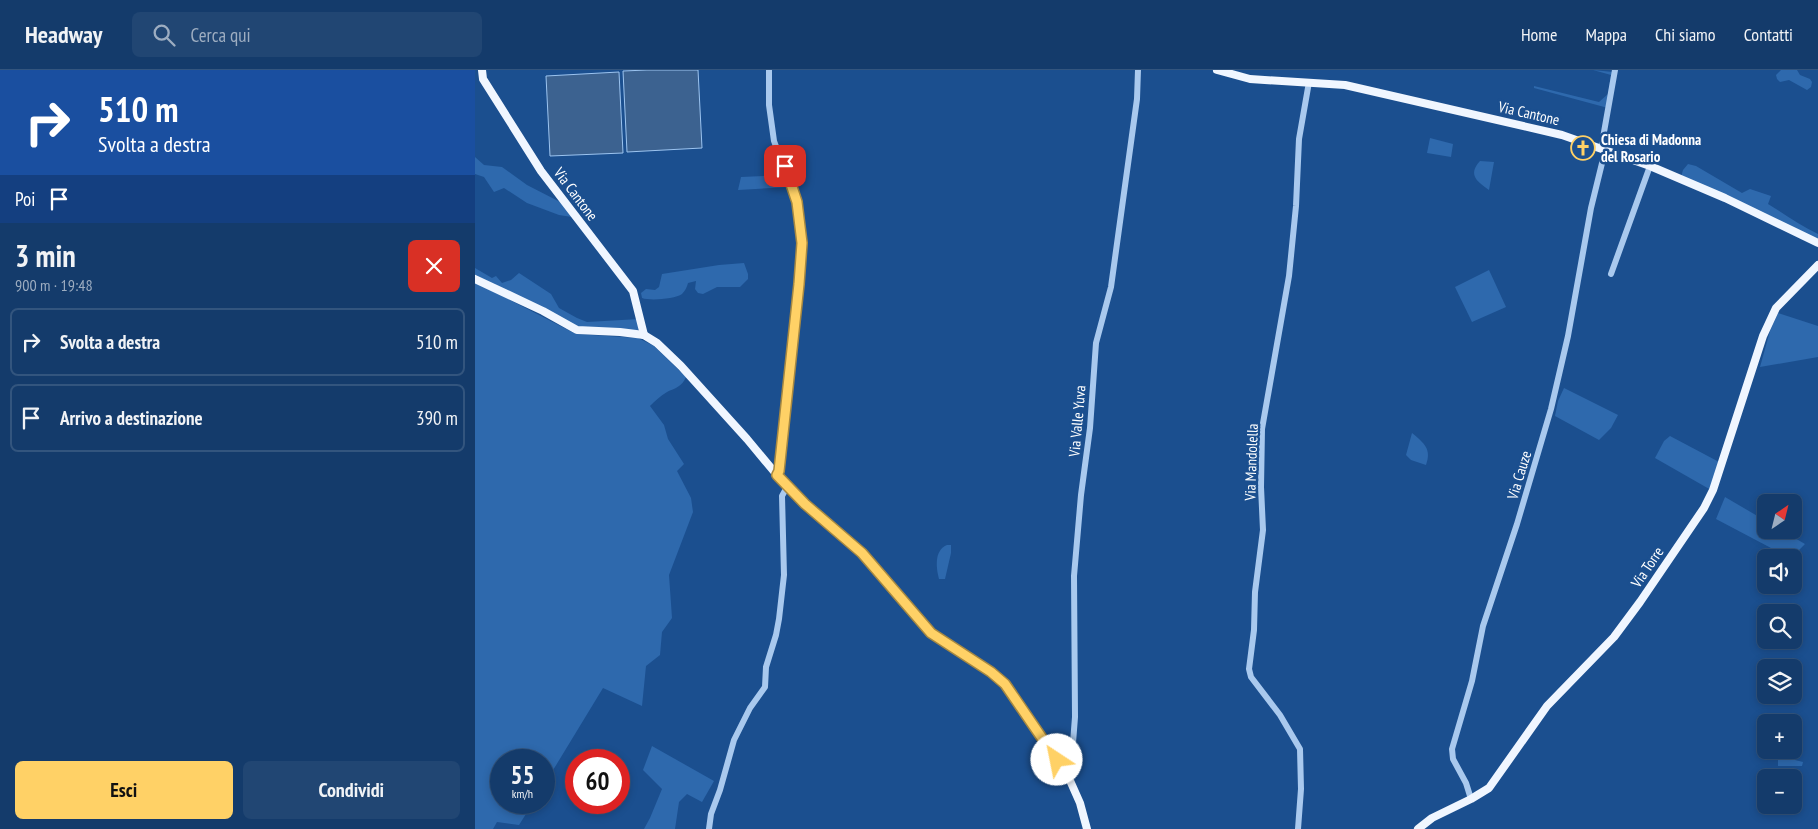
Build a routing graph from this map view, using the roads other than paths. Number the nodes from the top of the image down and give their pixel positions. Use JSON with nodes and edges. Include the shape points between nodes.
{"nodes":[{"id":1,"x":482,"y":70,"type":"edge"},
{"id":2,"x":769,"y":70,"type":"edge"},
{"id":3,"x":1138,"y":70,"type":"edge"},
{"id":4,"x":1217,"y":70,"type":"edge"},
{"id":5,"x":1615,"y":70,"type":"edge"},
{"id":6,"x":475,"y":71,"type":"edge"},
{"id":7,"x":1309,"y":82,"type":"junction"},
{"id":8,"x":1603,"y":150,"type":"junction"},
{"id":9,"x":1650,"y":166,"type":"junction"},
{"id":10,"x":1818,"y":243,"type":"edge"},
{"id":11,"x":1818,"y":265,"type":"edge"},
{"id":12,"x":1611,"y":274,"type":"dead end"},
{"id":13,"x":475,"y":279,"type":"edge"},
{"id":14,"x":644,"y":336,"type":"junction"},
{"id":15,"x":777,"y":475,"type":"junction"},
{"id":16,"x":787,"y":487,"type":"junction"},
{"id":17,"x":1068,"y":776,"type":"junction"},
{"id":18,"x":1471,"y":799,"type":"junction"},
{"id":19,"x":710,"y":828,"type":"edge"},
{"id":20,"x":1087,"y":829,"type":"edge"},
{"id":21,"x":1298,"y":829,"type":"edge"},
{"id":22,"x":1418,"y":829,"type":"edge"}],
"edges":[{"from":1,"to":6,"type":"street"},
{"from":1,"to":14,"type":"main road","name":"Via Cantone","via":[[483,79],[541,171],[633,291]]},
{"from":2,"to":15,"type":"street","via":[[774,140],[797,202],[802,243]]},
{"from":3,"to":17,"type":"street","name":"Via Valle Yuva","via":[[1137,99],[1111,286],[1096,343],[1091,428],[1074,576],[1075,716]]},
{"from":4,"to":7,"type":"main road","name":"Via Cantone","via":[[1249,79]]},
{"from":5,"to":8,"type":"street","name":"Via Cauze"},
{"from":7,"to":8,"type":"main road","name":"Via Cantone","via":[[1345,85],[1511,122],[1562,134]]},
{"from":7,"to":21,"type":"street","name":"Via Mandolella","via":[[1299,139],[1289,276],[1262,429],[1263,530],[1249,669],[1251,677],[1280,715],[1300,749]]},
{"from":8,"to":9,"type":"main road","name":"Via Cantone"},
{"from":8,"to":18,"type":"street","name":"Via Cauze","via":[[1551,409],[1483,626],[1472,681],[1452,749],[1453,759],[1467,783]]},
{"from":9,"to":10,"type":"main road","name":"Via Cantone"},
{"from":9,"to":12,"type":"street"},
{"from":11,"to":18,"type":"main road","name":"Via Torre","via":[[1776,308],[1763,336],[1713,490],[1704,508],[1613,637],[1547,706],[1489,788]]},
{"from":13,"to":14,"type":"main road","via":[[577,330]]},
{"from":14,"to":15,"type":"main road","via":[[657,343],[681,366]]},
{"from":15,"to":16,"type":"main road"},
{"from":16,"to":17,"type":"main road","via":[[862,553],[931,633],[1005,684]]},
{"from":16,"to":19,"type":"street","via":[[782,496],[784,575],[765,686],[735,740],[711,814]]},
{"from":17,"to":20,"type":"main road"},
{"from":18,"to":22,"type":"main road","name":"Via Torre","via":[[1432,818]]}]}
